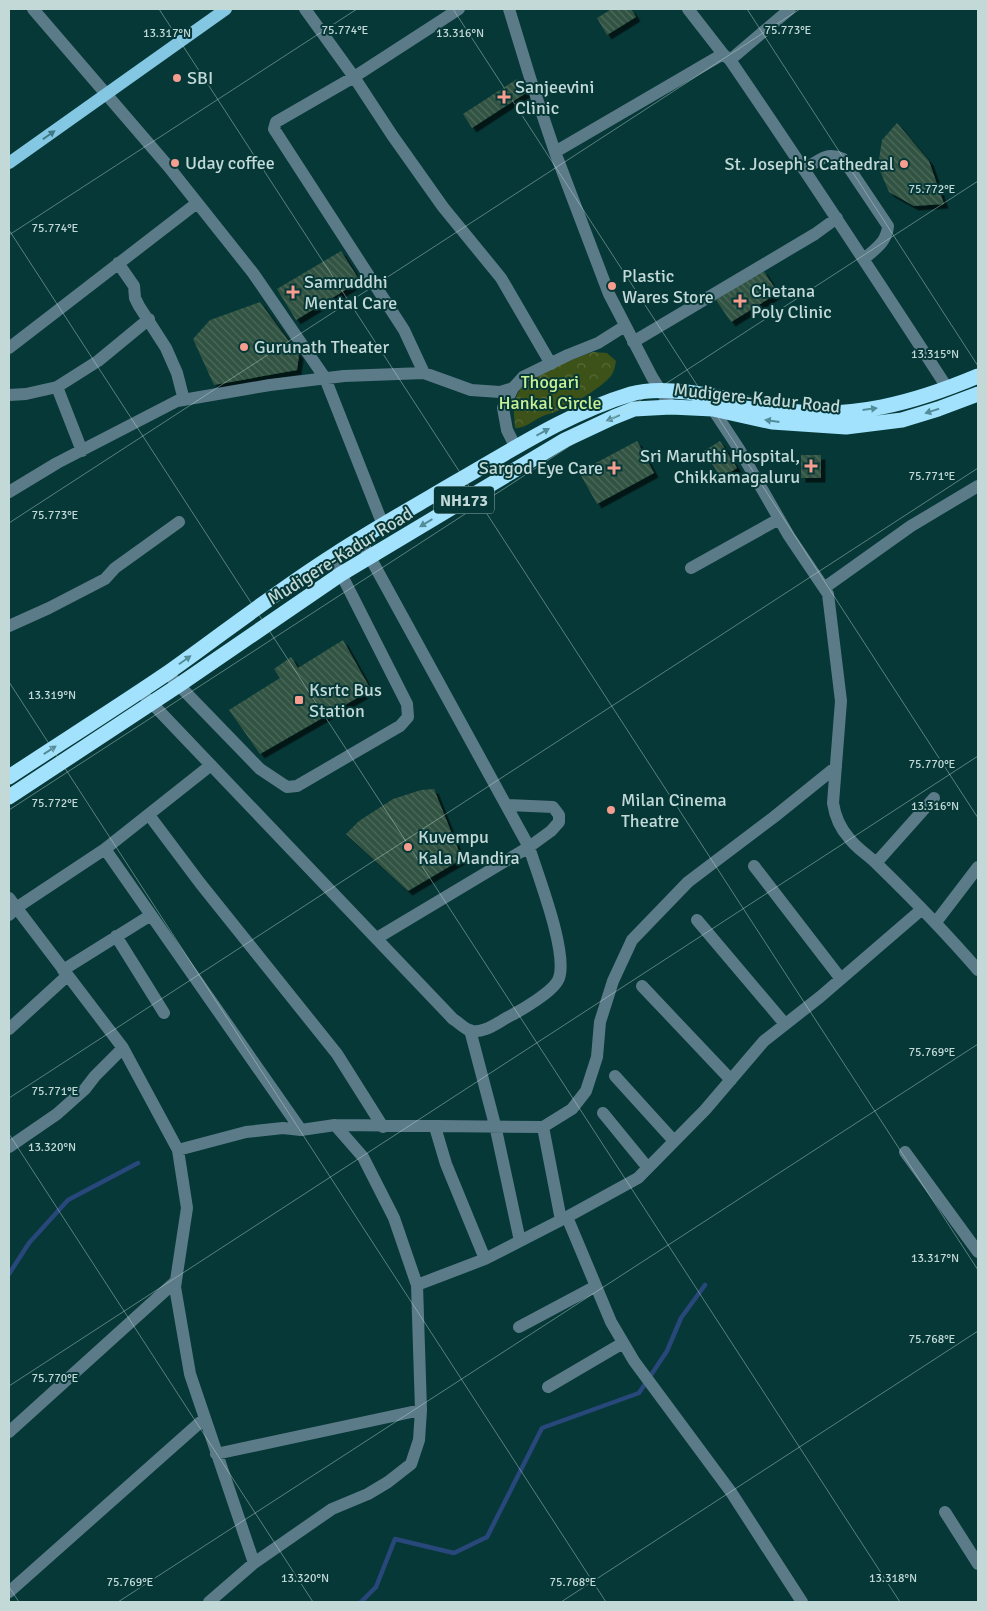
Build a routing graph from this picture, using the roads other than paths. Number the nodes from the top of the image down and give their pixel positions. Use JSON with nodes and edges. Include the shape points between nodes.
{"nodes":[{"id":1,"x":33,"y":9,"type":"edge"},
{"id":2,"x":226,"y":9,"type":"edge"},
{"id":3,"x":306,"y":9,"type":"edge"},
{"id":4,"x":459,"y":9,"type":"edge"},
{"id":5,"x":509,"y":9,"type":"edge"},
{"id":6,"x":688,"y":9,"type":"edge"},
{"id":7,"x":790,"y":9,"type":"edge"},
{"id":8,"x":726,"y":57,"type":"junction"},
{"id":9,"x":354,"y":77,"type":"junction"},
{"id":10,"x":106,"y":94,"type":"junction"},
{"id":11,"x":555,"y":152,"type":"junction"},
{"id":12,"x":9,"y":163,"type":"edge"},
{"id":13,"x":804,"y":170,"type":"junction"},
{"id":14,"x":197,"y":203,"type":"junction"},
{"id":15,"x":838,"y":218,"type":"junction"},
{"id":16,"x":864,"y":259,"type":"junction"},
{"id":17,"x":118,"y":263,"type":"junction"},
{"id":18,"x":149,"y":320,"type":"junction"},
{"id":19,"x":624,"y":326,"type":"junction"},
{"id":20,"x":633,"y":342,"type":"junction"},
{"id":21,"x":9,"y":348,"type":"edge"},
{"id":22,"x":551,"y":364,"type":"junction"},
{"id":23,"x":424,"y":374,"type":"junction"},
{"id":24,"x":978,"y":376,"type":"edge"},
{"id":25,"x":325,"y":378,"type":"junction"},
{"id":26,"x":56,"y":387,"type":"junction"},
{"id":27,"x":513,"y":388,"type":"junction"},
{"id":28,"x":948,"y":389,"type":"junction"},
{"id":29,"x":661,"y":390,"type":"junction"},
{"id":30,"x":978,"y":394,"type":"edge"},
{"id":31,"x":9,"y":395,"type":"edge"},
{"id":32,"x":703,"y":395,"type":"junction"},
{"id":33,"x":184,"y":400,"type":"junction"},
{"id":34,"x":671,"y":406,"type":"junction"},
{"id":35,"x":713,"y":409,"type":"junction"},
{"id":36,"x":516,"y":448,"type":"junction"},
{"id":37,"x":82,"y":451,"type":"junction"},
{"id":38,"x":978,"y":486,"type":"edge"},
{"id":39,"x":9,"y":492,"type":"edge"},
{"id":40,"x":779,"y":519,"type":"junction"},
{"id":41,"x":178,"y":522,"type":"dead end"},
{"id":42,"x":383,"y":525,"type":"junction"},
{"id":43,"x":360,"y":539,"type":"junction"},
{"id":44,"x":332,"y":556,"type":"junction"},
{"id":45,"x":370,"y":557,"type":"junction"},
{"id":46,"x":691,"y":568,"type":"dead end"},
{"id":47,"x":341,"y":574,"type":"junction"},
{"id":48,"x":824,"y":588,"type":"junction"},
{"id":49,"x":9,"y":626,"type":"edge"},
{"id":50,"x":167,"y":673,"type":"junction"},
{"id":51,"x":179,"y":685,"type":"junction"},
{"id":52,"x":140,"y":691,"type":"junction"},
{"id":53,"x":151,"y":702,"type":"junction"},
{"id":54,"x":211,"y":765,"type":"junction"},
{"id":55,"x":836,"y":766,"type":"junction"},
{"id":56,"x":9,"y":777,"type":"edge"},
{"id":57,"x":9,"y":797,"type":"edge"},
{"id":58,"x":934,"y":798,"type":"dead end"},
{"id":59,"x":507,"y":805,"type":"junction"},
{"id":60,"x":149,"y":815,"type":"junction"},
{"id":61,"x":529,"y":847,"type":"junction"},
{"id":62,"x":105,"y":849,"type":"junction"},
{"id":63,"x":876,"y":863,"type":"junction"},
{"id":64,"x":754,"y":866,"type":"dead end"},
{"id":65,"x":978,"y":867,"type":"edge"},
{"id":66,"x":11,"y":907,"type":"edge"},
{"id":67,"x":921,"y":910,"type":"junction"},
{"id":68,"x":151,"y":914,"type":"junction"},
{"id":69,"x":697,"y":920,"type":"dead end"},
{"id":70,"x":936,"y":922,"type":"junction"},
{"id":71,"x":116,"y":936,"type":"junction"},
{"id":72,"x":376,"y":938,"type":"junction"},
{"id":73,"x":978,"y":970,"type":"edge"},
{"id":74,"x":65,"y":973,"type":"junction"},
{"id":75,"x":841,"y":979,"type":"junction"},
{"id":76,"x":642,"y":986,"type":"dead end"},
{"id":77,"x":164,"y":1014,"type":"dead end"},
{"id":78,"x":785,"y":1024,"type":"junction"},
{"id":79,"x":9,"y":1029,"type":"edge"},
{"id":80,"x":470,"y":1030,"type":"junction"},
{"id":81,"x":123,"y":1048,"type":"junction"},
{"id":82,"x":615,"y":1076,"type":"dead end"},
{"id":83,"x":731,"y":1080,"type":"junction"},
{"id":84,"x":603,"y":1113,"type":"dead end"},
{"id":85,"x":335,"y":1125,"type":"junction"},
{"id":86,"x":495,"y":1126,"type":"junction"},
{"id":87,"x":383,"y":1127,"type":"junction"},
{"id":88,"x":435,"y":1127,"type":"junction"},
{"id":89,"x":543,"y":1127,"type":"junction"},
{"id":90,"x":302,"y":1130,"type":"junction"},
{"id":91,"x":674,"y":1141,"type":"junction"},
{"id":92,"x":9,"y":1146,"type":"edge"},
{"id":93,"x":178,"y":1150,"type":"junction"},
{"id":94,"x":905,"y":1152,"type":"dead end"},
{"id":95,"x":648,"y":1168,"type":"junction"},
{"id":96,"x":564,"y":1218,"type":"junction"},
{"id":97,"x":520,"y":1241,"type":"junction"},
{"id":98,"x":978,"y":1252,"type":"edge"},
{"id":99,"x":485,"y":1259,"type":"junction"},
{"id":100,"x":176,"y":1281,"type":"junction"},
{"id":101,"x":418,"y":1285,"type":"junction"},
{"id":102,"x":596,"y":1286,"type":"junction"},
{"id":103,"x":519,"y":1327,"type":"dead end"},
{"id":104,"x":623,"y":1343,"type":"junction"},
{"id":105,"x":548,"y":1386,"type":"dead end"},
{"id":106,"x":421,"y":1410,"type":"junction"},
{"id":107,"x":205,"y":1418,"type":"junction"},
{"id":108,"x":9,"y":1432,"type":"edge"},
{"id":109,"x":216,"y":1454,"type":"junction"},
{"id":110,"x":945,"y":1512,"type":"dead end"},
{"id":111,"x":254,"y":1563,"type":"junction"},
{"id":112,"x":978,"y":1564,"type":"edge"},
{"id":113,"x":9,"y":1592,"type":"edge"},
{"id":114,"x":209,"y":1602,"type":"edge"},
{"id":115,"x":802,"y":1602,"type":"edge"}],
"edges":[{"from":1,"to":10,"type":"street"},
{"from":2,"to":10,"type":"main road"},
{"from":3,"to":9,"type":"street"},
{"from":4,"to":9,"type":"street"},
{"from":5,"to":11,"type":"street"},
{"from":6,"to":8,"type":"street"},
{"from":7,"to":8,"type":"street"},
{"from":8,"to":11,"type":"street"},
{"from":8,"to":13,"type":"street"},
{"from":9,"to":22,"type":"street","via":[[443,207],[501,278]]},
{"from":9,"to":23,"type":"street","via":[[276,122],[274,128],[404,330]]},
{"from":12,"to":10,"type":"main road","one_way":true},
{"from":10,"to":14,"type":"street"},
{"from":11,"to":19,"type":"street"},
{"from":13,"to":15,"type":"street"},
{"from":13,"to":16,"type":"street","via":[[827,156],[843,159],[888,226],[883,242]]},
{"from":14,"to":17,"type":"street"},
{"from":14,"to":25,"type":"street","via":[[253,273]]},
{"from":15,"to":16,"type":"street"},
{"from":15,"to":20,"type":"street"},
{"from":16,"to":28,"type":"street"},
{"from":17,"to":18,"type":"street","via":[[134,286],[135,298]]},
{"from":17,"to":21,"type":"street"},
{"from":18,"to":26,"type":"street","via":[[98,361]]},
{"from":18,"to":33,"type":"street","via":[[170,356]]},
{"from":19,"to":20,"type":"street"},
{"from":19,"to":22,"type":"street","via":[[598,343]]},
{"from":20,"to":29,"type":"street"},
{"from":22,"to":27,"type":"street","via":[[523,376]]},
{"from":23,"to":25,"type":"street"},
{"from":23,"to":27,"type":"street","via":[[471,390],[500,392]]},
{"from":24,"to":28,"type":"highway","name":"Mudigere-Kadur Road","number":"NH173"},
{"from":25,"to":33,"type":"street"},
{"from":25,"to":42,"type":"street"},
{"from":26,"to":31,"type":"street"},
{"from":26,"to":37,"type":"street"},
{"from":27,"to":36,"type":"street","via":[[503,408],[507,430]]},
{"from":32,"to":28,"type":"highway","name":"Mudigere-Kadur Road","number":"NH173","one_way":true,"via":[[816,413],[882,408]]},
{"from":29,"to":32,"type":"highway","name":"Mudigere-Kadur Road","number":"NH173"},
{"from":29,"to":34,"type":"street"},
{"from":36,"to":29,"type":"highway","name":"Mudigere-Kadur Road","number":"NH173","one_way":true,"via":[[575,415],[606,402],[635,393]]},
{"from":30,"to":35,"type":"highway","name":"Mudigere-Kadur Road","number":"NH173","one_way":true,"via":[[902,420],[846,427],[772,422]]},
{"from":32,"to":35,"type":"street"},
{"from":33,"to":37,"type":"street","via":[[176,401]]},
{"from":34,"to":35,"type":"highway","name":"Mudigere-Kadur Road","number":"NH173"},
{"from":34,"to":45,"type":"highway","name":"Mudigere-Kadur Road","number":"NH173","one_way":true,"via":[[634,409],[586,429]]},
{"from":35,"to":40,"type":"street"},
{"from":36,"to":42,"type":"highway","name":"Mudigere-Kadur Road","number":"NH173"},
{"from":37,"to":39,"type":"street"},
{"from":38,"to":48,"type":"street","via":[[910,526]]},
{"from":40,"to":46,"type":"street"},
{"from":40,"to":48,"type":"street"},
{"from":41,"to":49,"type":"street","via":[[104,579]]},
{"from":42,"to":43,"type":"highway","name":"Mudigere-Kadur Road","number":"NH173"},
{"from":43,"to":44,"type":"highway","name":"Mudigere-Kadur Road","number":"NH173"},
{"from":43,"to":45,"type":"street"},
{"from":44,"to":47,"type":"street"},
{"from":50,"to":44,"type":"highway","name":"Mudigere-Kadur Road","number":"NH173","one_way":true},
{"from":45,"to":47,"type":"highway","name":"Mudigere-Kadur Road","number":"NH173"},
{"from":45,"to":59,"type":"street"},
{"from":47,"to":51,"type":"highway","name":"Mudigere-Kadur Road","number":"NH173"},
{"from":47,"to":51,"type":"street","via":[[407,704],[408,717],[400,726],[297,786],[286,787],[260,768]]},
{"from":48,"to":55,"type":"street","via":[[828,594],[841,701]]},
{"from":50,"to":51,"type":"street"},
{"from":50,"to":52,"type":"highway","name":"Mudigere-Kadur Road","number":"NH173"},
{"from":51,"to":53,"type":"highway","name":"Mudigere-Kadur Road","number":"NH173"},
{"from":52,"to":53,"type":"street"},
{"from":56,"to":52,"type":"highway","name":"Mudigere-Kadur Road","number":"NH173","one_way":true},
{"from":53,"to":54,"type":"street"},
{"from":53,"to":57,"type":"highway","name":"Mudigere-Kadur Road","number":"NH173"},
{"from":54,"to":60,"type":"street"},
{"from":54,"to":72,"type":"street"},
{"from":55,"to":63,"type":"street","via":[[835,816],[849,839]]},
{"from":55,"to":89,"type":"street","via":[[688,882],[632,940],[613,981],[600,1022],[597,1057],[586,1091],[572,1109]]},
{"from":58,"to":63,"type":"street"},
{"from":59,"to":61,"type":"street"},
{"from":59,"to":61,"type":"street","via":[[553,807],[559,814],[559,822],[550,832]]},
{"from":60,"to":62,"type":"street"},
{"from":60,"to":87,"type":"street","via":[[337,1054]]},
{"from":61,"to":72,"type":"street"},
{"from":61,"to":80,"type":"street","via":[[557,936],[561,960],[559,979],[550,990],[512,1016],[483,1031]]},
{"from":62,"to":66,"type":"street"},
{"from":62,"to":68,"type":"street"},
{"from":63,"to":67,"type":"street"},
{"from":64,"to":75,"type":"street"},
{"from":65,"to":70,"type":"street"},
{"from":66,"to":74,"type":"street"},
{"from":67,"to":70,"type":"street"},
{"from":67,"to":75,"type":"street"},
{"from":68,"to":71,"type":"street"},
{"from":68,"to":90,"type":"street"},
{"from":69,"to":78,"type":"street"},
{"from":70,"to":73,"type":"street"},
{"from":71,"to":74,"type":"street"},
{"from":71,"to":77,"type":"street"},
{"from":72,"to":80,"type":"street","via":[[453,1019]]},
{"from":74,"to":79,"type":"street"},
{"from":74,"to":81,"type":"street"},
{"from":75,"to":78,"type":"street"},
{"from":76,"to":83,"type":"street"},
{"from":78,"to":83,"type":"street","via":[[764,1041]]},
{"from":80,"to":86,"type":"street"},
{"from":81,"to":92,"type":"street","via":[[57,1114]]},
{"from":81,"to":93,"type":"street"},
{"from":82,"to":91,"type":"street"},
{"from":83,"to":91,"type":"street"},
{"from":84,"to":95,"type":"street"},
{"from":85,"to":87,"type":"street"},
{"from":85,"to":90,"type":"street"},
{"from":85,"to":101,"type":"street","via":[[363,1157],[394,1218]]},
{"from":86,"to":88,"type":"street"},
{"from":86,"to":89,"type":"street"},
{"from":86,"to":97,"type":"street"},
{"from":87,"to":88,"type":"street"},
{"from":88,"to":99,"type":"street","via":[[446,1164]]},
{"from":89,"to":96,"type":"street"},
{"from":90,"to":93,"type":"street","via":[[283,1128],[246,1132]]},
{"from":91,"to":95,"type":"street"},
{"from":93,"to":100,"type":"street","via":[[187,1208]]},
{"from":94,"to":98,"type":"street"},
{"from":95,"to":96,"type":"street","via":[[638,1178]]},
{"from":96,"to":97,"type":"street"},
{"from":96,"to":102,"type":"street"},
{"from":97,"to":99,"type":"street"},
{"from":99,"to":101,"type":"street"},
{"from":100,"to":107,"type":"street","via":[[190,1374]]},
{"from":100,"to":108,"type":"street"},
{"from":101,"to":106,"type":"street"},
{"from":102,"to":103,"type":"street"},
{"from":102,"to":104,"type":"street"},
{"from":104,"to":105,"type":"street"},
{"from":104,"to":115,"type":"street","via":[[731,1492]]},
{"from":106,"to":109,"type":"street"},
{"from":106,"to":111,"type":"street","via":[[419,1440],[411,1464],[381,1486],[332,1509]]},
{"from":107,"to":109,"type":"street"},
{"from":107,"to":113,"type":"street"},
{"from":109,"to":111,"type":"street"},
{"from":110,"to":112,"type":"street"},
{"from":111,"to":114,"type":"street"}]}
